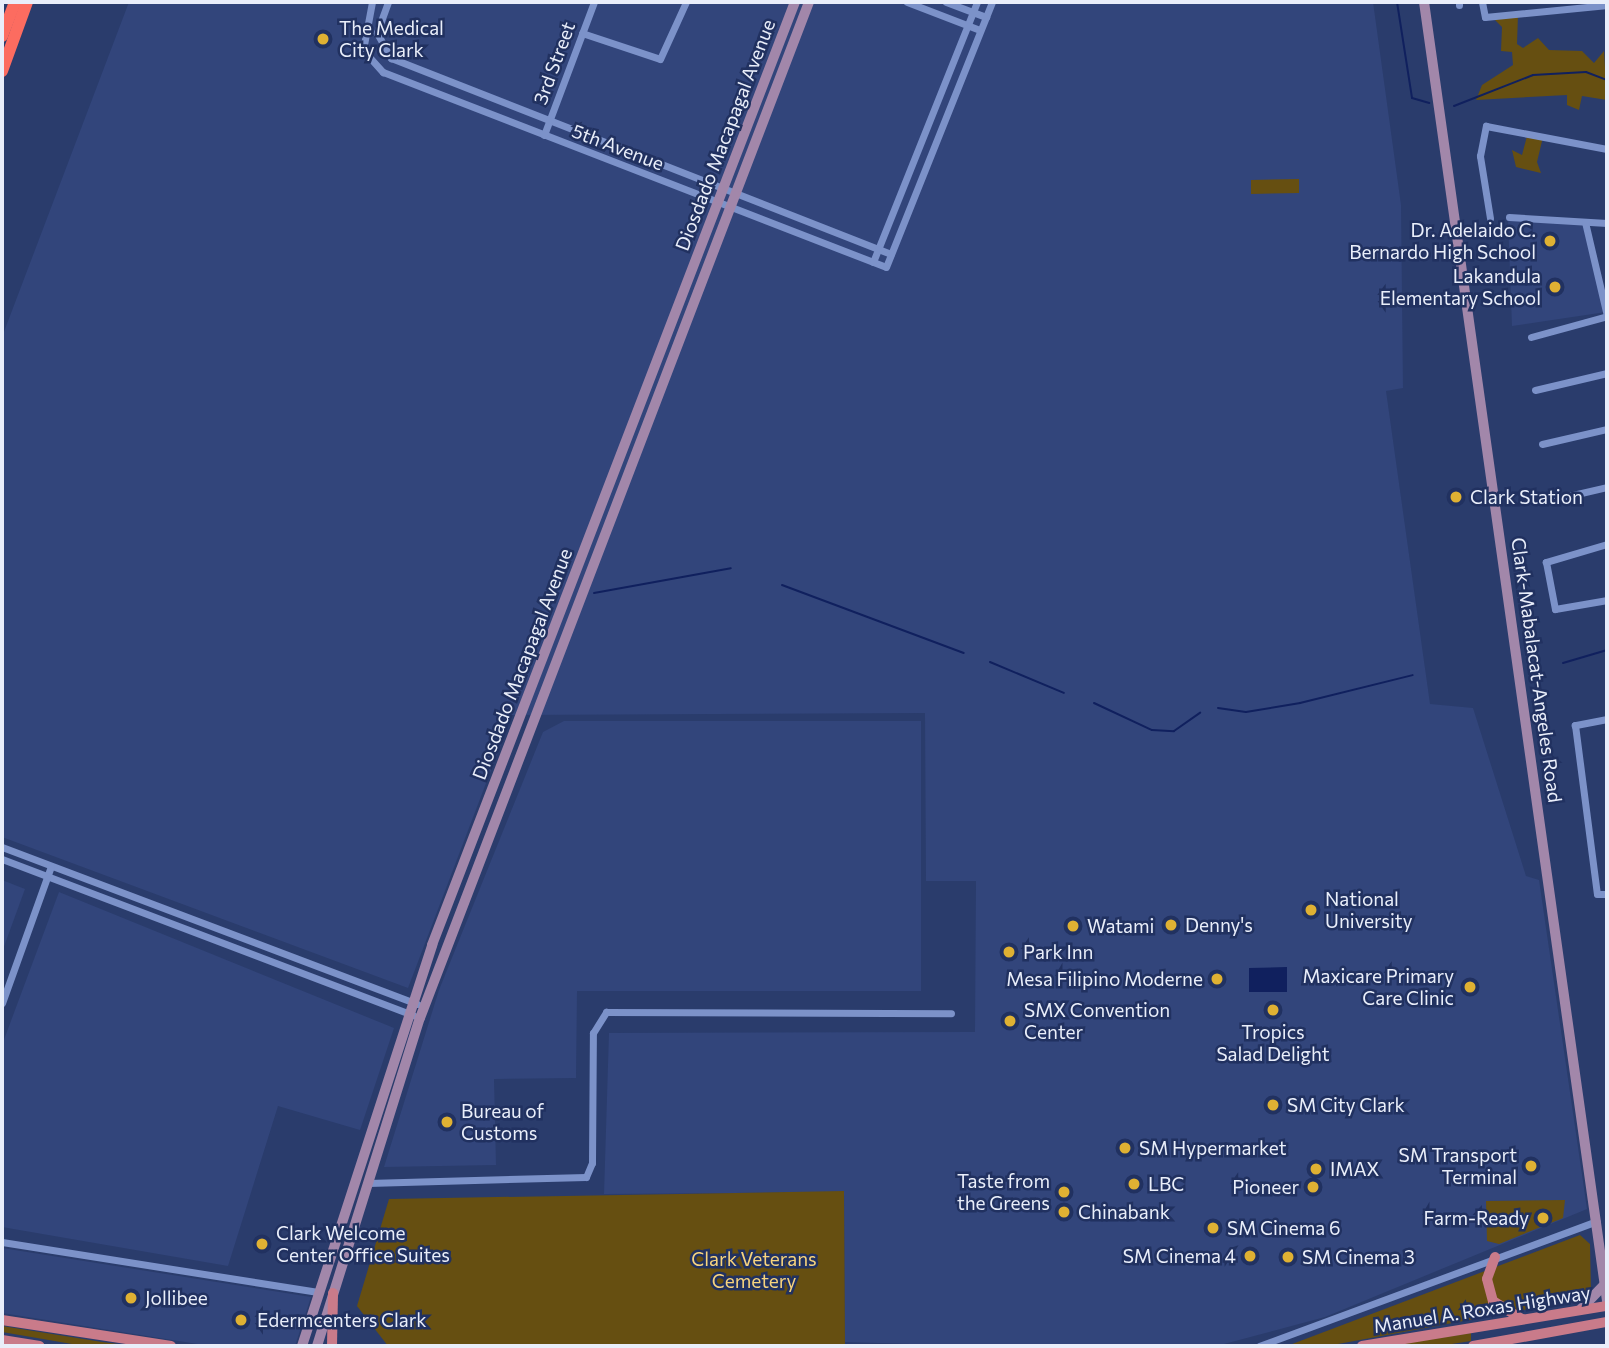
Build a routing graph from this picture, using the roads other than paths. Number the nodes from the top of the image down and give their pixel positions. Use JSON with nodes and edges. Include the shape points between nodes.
{"nodes":[{"id":1,"x":15,"y":2,"type":"edge"},
{"id":2,"x":27,"y":2,"type":"edge"},
{"id":3,"x":372,"y":2,"type":"edge"},
{"id":4,"x":388,"y":2,"type":"edge"},
{"id":5,"x":593,"y":2,"type":"edge"},
{"id":6,"x":686,"y":2,"type":"edge"},
{"id":7,"x":794,"y":2,"type":"edge"},
{"id":8,"x":809,"y":2,"type":"edge"},
{"id":9,"x":907,"y":2,"type":"edge"},
{"id":10,"x":946,"y":2,"type":"edge"},
{"id":11,"x":976,"y":2,"type":"edge"},
{"id":12,"x":992,"y":2,"type":"edge"},
{"id":13,"x":1424,"y":2,"type":"edge"},
{"id":14,"x":1482,"y":2,"type":"edge"},
{"id":15,"x":1577,"y":5,"type":"edge"},
{"id":16,"x":1607,"y":5,"type":"edge"},
{"id":17,"x":972,"y":12,"type":"junction"},
{"id":18,"x":986,"y":17,"type":"junction"},
{"id":19,"x":967,"y":25,"type":"junction"},
{"id":20,"x":981,"y":30,"type":"junction"},
{"id":21,"x":582,"y":33,"type":"junction"},
{"id":22,"x":2,"y":36,"type":"edge"},
{"id":23,"x":2,"y":71,"type":"edge"},
{"id":24,"x":549,"y":121,"type":"junction"},
{"id":25,"x":544,"y":135,"type":"junction"},
{"id":26,"x":1607,"y":149,"type":"edge"},
{"id":27,"x":723,"y":189,"type":"junction"},
{"id":28,"x":735,"y":193,"type":"junction"},
{"id":29,"x":718,"y":203,"type":"junction"},
{"id":30,"x":730,"y":208,"type":"junction"},
{"id":31,"x":1509,"y":217,"type":"dead end"},
{"id":32,"x":1490,"y":218,"type":"dead end"},
{"id":33,"x":1585,"y":222,"type":"junction"},
{"id":34,"x":1607,"y":223,"type":"edge"},
{"id":35,"x":878,"y":249,"type":"junction"},
{"id":36,"x":891,"y":254,"type":"junction"},
{"id":37,"x":873,"y":262,"type":"junction"},
{"id":38,"x":1607,"y":316,"type":"edge"},
{"id":39,"x":1531,"y":337,"type":"dead end"},
{"id":40,"x":1607,"y":373,"type":"edge"},
{"id":41,"x":1535,"y":390,"type":"dead end"},
{"id":42,"x":1607,"y":429,"type":"edge"},
{"id":43,"x":1542,"y":444,"type":"dead end"},
{"id":44,"x":623,"y":449,"type":"junction"},
{"id":45,"x":635,"y":454,"type":"junction"},
{"id":46,"x":1607,"y":487,"type":"edge"},
{"id":47,"x":1551,"y":500,"type":"dead end"},
{"id":48,"x":1607,"y":544,"type":"edge"},
{"id":49,"x":1607,"y":600,"type":"edge"},
{"id":50,"x":1607,"y":719,"type":"edge"},
{"id":51,"x":2,"y":847,"type":"edge"},
{"id":52,"x":2,"y":859,"type":"edge"},
{"id":53,"x":51,"y":866,"type":"junction"},
{"id":54,"x":48,"y":876,"type":"junction"},
{"id":55,"x":1607,"y":894,"type":"edge"},
{"id":56,"x":2,"y":1003,"type":"edge"},
{"id":57,"x":409,"y":1008,"type":"junction"},
{"id":58,"x":422,"y":1012,"type":"junction"},
{"id":59,"x":951,"y":1013,"type":"dead end"},
{"id":60,"x":367,"y":1183,"type":"junction"},
{"id":61,"x":1602,"y":1219,"type":"edge"},
{"id":62,"x":2,"y":1242,"type":"edge"},
{"id":63,"x":1495,"y":1256,"type":"junction"},
{"id":64,"x":1606,"y":1285,"type":"edge"},
{"id":65,"x":318,"y":1292,"type":"junction"},
{"id":66,"x":333,"y":1293,"type":"junction"},
{"id":67,"x":1607,"y":1303,"type":"edge"},
{"id":68,"x":1577,"y":1311,"type":"junction"},
{"id":69,"x":2,"y":1320,"type":"edge"},
{"id":70,"x":1524,"y":1320,"type":"junction"},
{"id":71,"x":1607,"y":1322,"type":"edge"},
{"id":72,"x":2,"y":1340,"type":"edge"},
{"id":73,"x":40,"y":1346,"type":"edge"},
{"id":74,"x":171,"y":1346,"type":"edge"},
{"id":75,"x":302,"y":1346,"type":"edge"},
{"id":76,"x":317,"y":1346,"type":"edge"},
{"id":77,"x":332,"y":1346,"type":"edge"},
{"id":78,"x":1259,"y":1346,"type":"edge"},
{"id":79,"x":1362,"y":1346,"type":"edge"},
{"id":80,"x":1473,"y":1346,"type":"edge"}],
"edges":[{"from":1,"to":22,"type":"highway"},
{"from":2,"to":23,"type":"highway"},
{"from":3,"to":25,"type":"street","name":"5th Avenue","via":[[362,33],[363,50],[383,72]]},
{"from":4,"to":24,"type":"street","name":"5th Avenue","via":[[377,33],[383,51]]},
{"from":5,"to":21,"type":"street","name":"3rd Street"},
{"from":6,"to":21,"type":"street","via":[[660,59]]},
{"from":7,"to":27,"type":"main road","name":"Diosdado Macapagal Avenue"},
{"from":8,"to":28,"type":"main road","name":"Diosdado Macapagal Avenue"},
{"from":9,"to":19,"type":"street"},
{"from":10,"to":17,"type":"street"},
{"from":11,"to":17,"type":"street"},
{"from":12,"to":18,"type":"street"},
{"from":13,"to":61,"type":"main road","name":"Clark-Mabalacat-Angeles Road"},
{"from":14,"to":15,"type":"street","via":[[1485,17]]},
{"from":15,"to":16,"type":"street"},
{"from":17,"to":18,"type":"street"},
{"from":17,"to":19,"type":"street"},
{"from":18,"to":20,"type":"street"},
{"from":19,"to":20,"type":"street"},
{"from":19,"to":35,"type":"street"},
{"from":20,"to":36,"type":"street"},
{"from":21,"to":24,"type":"street","name":"3rd Street"},
{"from":24,"to":25,"type":"street","name":"3rd Street"},
{"from":24,"to":27,"type":"street","name":"5th Avenue"},
{"from":25,"to":29,"type":"street","name":"5th Avenue"},
{"from":26,"to":32,"type":"street","via":[[1486,126],[1480,156]]},
{"from":27,"to":28,"type":"street","name":"5th Avenue"},
{"from":27,"to":29,"type":"main road","name":"Diosdado Macapagal Avenue"},
{"from":28,"to":30,"type":"main road","name":"Diosdado Macapagal Avenue"},
{"from":28,"to":35,"type":"street","name":"5th Avenue"},
{"from":29,"to":30,"type":"street","name":"5th Avenue"},
{"from":29,"to":44,"type":"main road","name":"Diosdado Macapagal Avenue"},
{"from":30,"to":37,"type":"street","name":"5th Avenue"},
{"from":30,"to":45,"type":"main road","name":"Diosdado Macapagal Avenue"},
{"from":31,"to":33,"type":"street"},
{"from":33,"to":34,"type":"street"},
{"from":33,"to":38,"type":"street"},
{"from":35,"to":36,"type":"street","name":"5th Avenue"},
{"from":35,"to":37,"type":"street"},
{"from":36,"to":37,"type":"street","name":"5th Avenue","via":[[886,267]]},
{"from":38,"to":39,"type":"street"},
{"from":40,"to":41,"type":"street"},
{"from":42,"to":43,"type":"street"},
{"from":44,"to":45,"type":"main road"},
{"from":44,"to":57,"type":"main road","name":"Diosdado Macapagal Avenue"},
{"from":45,"to":58,"type":"main road","name":"Diosdado Macapagal Avenue"},
{"from":46,"to":47,"type":"street"},
{"from":48,"to":49,"type":"street","via":[[1546,562],[1555,609]]},
{"from":50,"to":55,"type":"street","via":[[1575,725],[1597,894]]},
{"from":51,"to":53,"type":"street"},
{"from":52,"to":54,"type":"street"},
{"from":53,"to":54,"type":"street"},
{"from":53,"to":57,"type":"street"},
{"from":54,"to":56,"type":"street"},
{"from":54,"to":57,"type":"street"},
{"from":57,"to":58,"type":"street"},
{"from":57,"to":65,"type":"main road","name":"Diosdado Macapagal Avenue"},
{"from":58,"to":60,"type":"main road","name":"Diosdado Macapagal Avenue"},
{"from":59,"to":60,"type":"street","via":[[606,1012],[593,1034],[593,1163],[586,1177]]},
{"from":60,"to":66,"type":"main road","name":"Diosdado Macapagal Avenue"},
{"from":61,"to":63,"type":"street"},
{"from":61,"to":64,"type":"main road","name":"Clark-Mabalacat-Angeles Road"},
{"from":62,"to":65,"type":"street"},
{"from":63,"to":70,"type":"main road","via":[[1487,1279],[1493,1301]]},
{"from":63,"to":78,"type":"street"},
{"from":64,"to":67,"type":"main road","name":"Clark-Mabalacat-Angeles Road"},
{"from":64,"to":68,"type":"main road","via":[[1596,1300]]},
{"from":65,"to":75,"type":"main road","name":"Diosdado Macapagal Avenue"},
{"from":66,"to":76,"type":"main road","name":"Diosdado Macapagal Avenue"},
{"from":66,"to":77,"type":"main road"},
{"from":67,"to":68,"type":"main road","name":"Manuel A. Roxas Highway"},
{"from":68,"to":70,"type":"main road","name":"Manuel A. Roxas Highway"},
{"from":69,"to":74,"type":"main road"},
{"from":70,"to":79,"type":"main road","name":"Manuel A. Roxas Highway"},
{"from":71,"to":80,"type":"main road","name":"Manuel A. Roxas Highway"},
{"from":72,"to":73,"type":"main road"}]}
